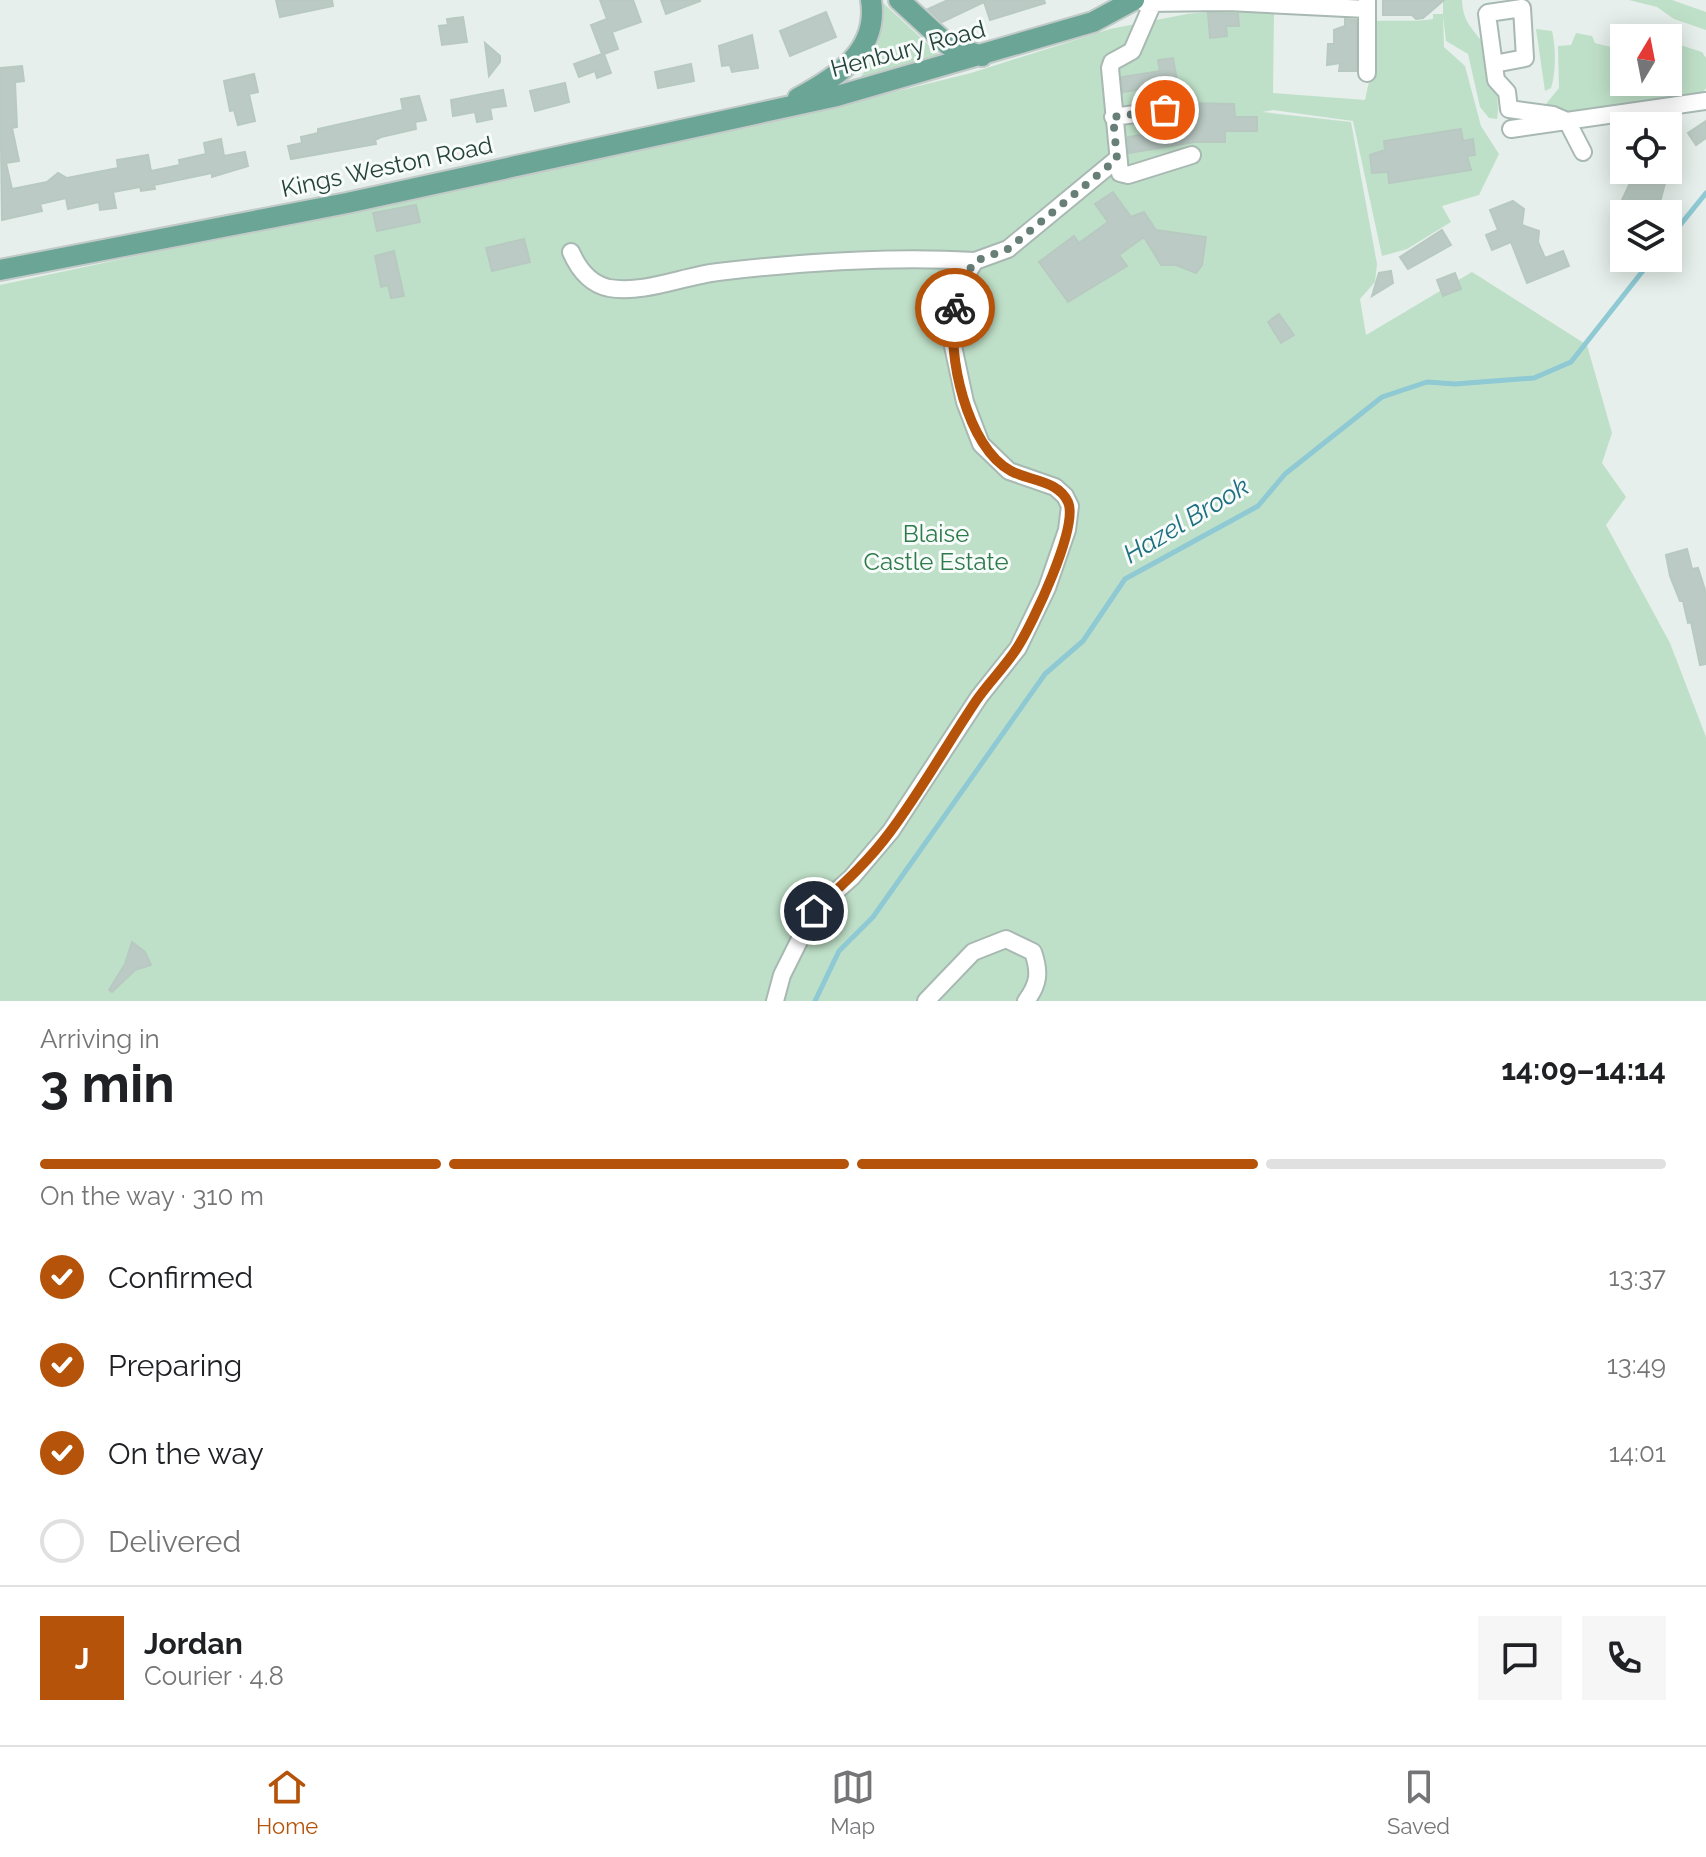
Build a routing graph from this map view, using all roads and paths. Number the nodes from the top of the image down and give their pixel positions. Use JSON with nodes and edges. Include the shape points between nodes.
{"nodes":[{"id":1,"x":871,"y":0,"type":"edge"},
{"id":2,"x":899,"y":0,"type":"edge"},
{"id":3,"x":1141,"y":2,"type":"edge"},
{"id":4,"x":1367,"y":4,"type":"edge"},
{"id":5,"x":982,"y":56,"type":"junction"},
{"id":6,"x":1494,"y":64,"type":"dead end"},
{"id":7,"x":1367,"y":73,"type":"dead end"},
{"id":8,"x":1706,"y":101,"type":"edge"},
{"id":9,"x":783,"y":106,"type":"junction"},
{"id":10,"x":1165,"y":110,"type":"dead end"},
{"id":11,"x":1113,"y":117,"type":"junction"},
{"id":12,"x":1567,"y":121,"type":"junction"},
{"id":13,"x":1511,"y":129,"type":"dead end"},
{"id":14,"x":1583,"y":152,"type":"dead end"},
{"id":15,"x":1192,"y":155,"type":"dead end"},
{"id":16,"x":1117,"y":159,"type":"junction"},
{"id":17,"x":571,"y":252,"type":"dead end"},
{"id":18,"x":975,"y":261,"type":"junction"},
{"id":19,"x":0,"y":270,"type":"edge"},
{"id":20,"x":775,"y":1001,"type":"edge"},
{"id":21,"x":926,"y":1001,"type":"edge"},
{"id":22,"x":1026,"y":1001,"type":"edge"}],
"edges":[{"from":1,"to":9,"type":"main road","via":[[870,27],[852,63]]},
{"from":2,"to":5,"type":"main road","via":[[948,45]]},
{"from":3,"to":4,"type":"street"},
{"from":3,"to":5,"type":"main road","name":"Henbury Road"},
{"from":3,"to":11,"type":"street","via":[[1132,51],[1110,68]]},
{"from":4,"to":7,"type":"street"},
{"from":5,"to":9,"type":"main road","name":"Henbury Road"},
{"from":6,"to":12,"type":"street","via":[[1509,109]]},
{"from":8,"to":12,"type":"street"},
{"from":9,"to":19,"type":"main road","name":"Kings Weston Road","via":[[347,203]]},
{"from":10,"to":11,"type":"street"},
{"from":11,"to":16,"type":"street"},
{"from":12,"to":13,"type":"street"},
{"from":12,"to":14,"type":"street"},
{"from":15,"to":16,"type":"street","via":[[1128,175],[1120,173]]},
{"from":16,"to":18,"type":"street","via":[[1008,249]]},
{"from":17,"to":18,"type":"street","via":[[577,267],[607,288],[797,263]]},
{"from":18,"to":20,"type":"street","via":[[961,287],[953,320],[965,402],[981,444],[1009,471],[1055,487],[1065,496],[1070,506],[1067,530],[1018,648],[979,697],[891,831],[814,911]]},
{"from":21,"to":22,"type":"street","via":[[973,952],[1006,939],[1033,952],[1039,969]]}]}
